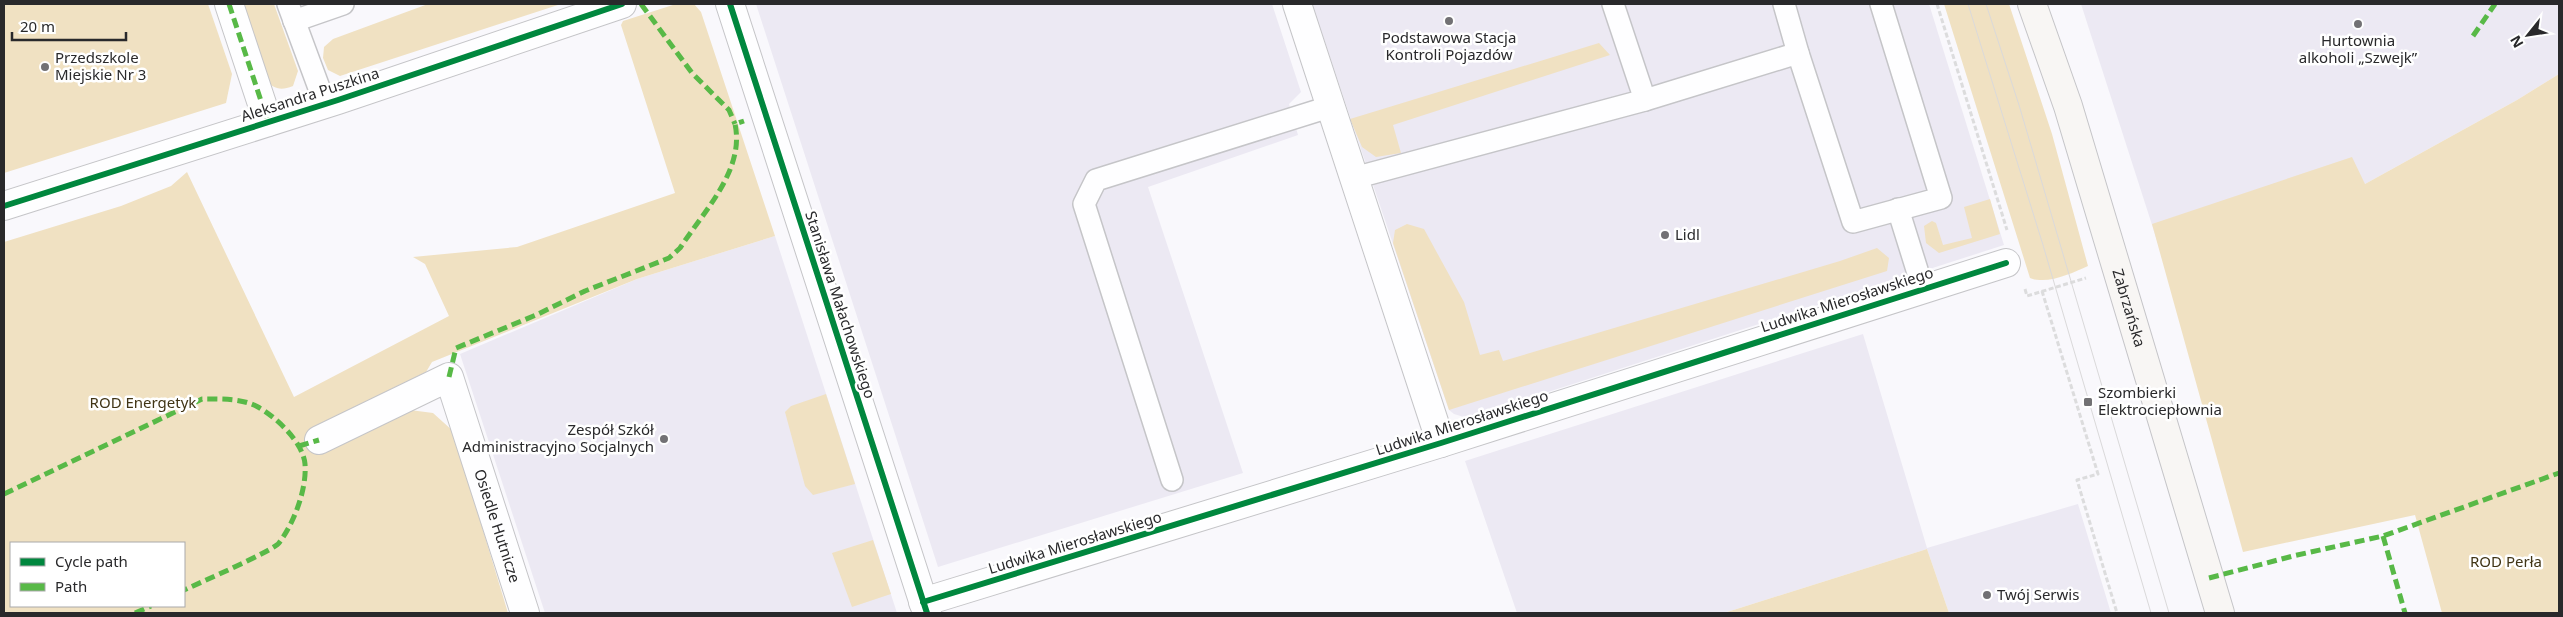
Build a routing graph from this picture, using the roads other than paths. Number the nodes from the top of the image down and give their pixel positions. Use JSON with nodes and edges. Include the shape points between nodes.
{"nodes":[{"id":1,"x":229,"y":4,"type":"edge"},
{"id":2,"x":343,"y":4,"type":"edge"},
{"id":3,"x":622,"y":4,"type":"edge"},
{"id":4,"x":730,"y":4,"type":"edge"},
{"id":5,"x":1297,"y":4,"type":"edge"},
{"id":6,"x":1784,"y":4,"type":"edge"},
{"id":7,"x":1881,"y":4,"type":"edge"},
{"id":8,"x":2032,"y":4,"type":"edge"},
{"id":9,"x":1618,"y":5,"type":"edge"},
{"id":10,"x":291,"y":12,"type":"edge"},
{"id":11,"x":1798,"y":53,"type":"junction"},
{"id":12,"x":1645,"y":100,"type":"junction"},
{"id":13,"x":324,"y":104,"type":"junction"},
{"id":14,"x":1329,"y":107,"type":"junction"},
{"id":15,"x":268,"y":122,"type":"junction"},
{"id":16,"x":1354,"y":178,"type":"junction"},
{"id":17,"x":4,"y":206,"type":"edge"},
{"id":18,"x":1898,"y":210,"type":"junction"},
{"id":19,"x":2006,"y":262,"type":"dead end"},
{"id":20,"x":1923,"y":289,"type":"junction"},
{"id":21,"x":319,"y":440,"type":"dead end"},
{"id":22,"x":1441,"y":443,"type":"junction"},
{"id":23,"x":1172,"y":480,"type":"dead end"},
{"id":24,"x":925,"y":608,"type":"edge"},
{"id":25,"x":525,"y":613,"type":"edge"},
{"id":26,"x":2220,"y":613,"type":"edge"}],
"edges":[{"from":1,"to":15,"type":"street"},
{"from":2,"to":10,"type":"lane"},
{"from":3,"to":13,"type":"street","name":"Aleksandra Puszkina"},
{"from":4,"to":24,"type":"street","name":"Stanisława Małachowskiego"},
{"from":5,"to":14,"type":"street"},
{"from":6,"to":11,"type":"lane"},
{"from":7,"to":18,"type":"lane","via":[[1942,198]]},
{"from":8,"to":26,"type":"street","name":"Zabrzańska","via":[[2068,106]]},
{"from":9,"to":12,"type":"lane"},
{"from":10,"to":13,"type":"lane"},
{"from":11,"to":12,"type":"lane"},
{"from":11,"to":18,"type":"lane","via":[[1852,222]]},
{"from":12,"to":16,"type":"lane"},
{"from":13,"to":15,"type":"street","name":"Aleksandra Puszkina"},
{"from":14,"to":16,"type":"street"},
{"from":14,"to":23,"type":"lane","via":[[1096,180],[1084,204]]},
{"from":15,"to":17,"type":"street","name":"Aleksandra Puszkina"},
{"from":16,"to":22,"type":"street"},
{"from":18,"to":20,"type":"lane"},
{"from":19,"to":20,"type":"street","name":"Ludwika Mierosławskiego"},
{"from":20,"to":22,"type":"street","name":"Ludwika Mierosławskiego"},
{"from":21,"to":25,"type":"street","name":"Osiedle Hutnicze","via":[[449,377]]},
{"from":22,"to":24,"type":"street","name":"Ludwika Mierosławskiego"}]}
